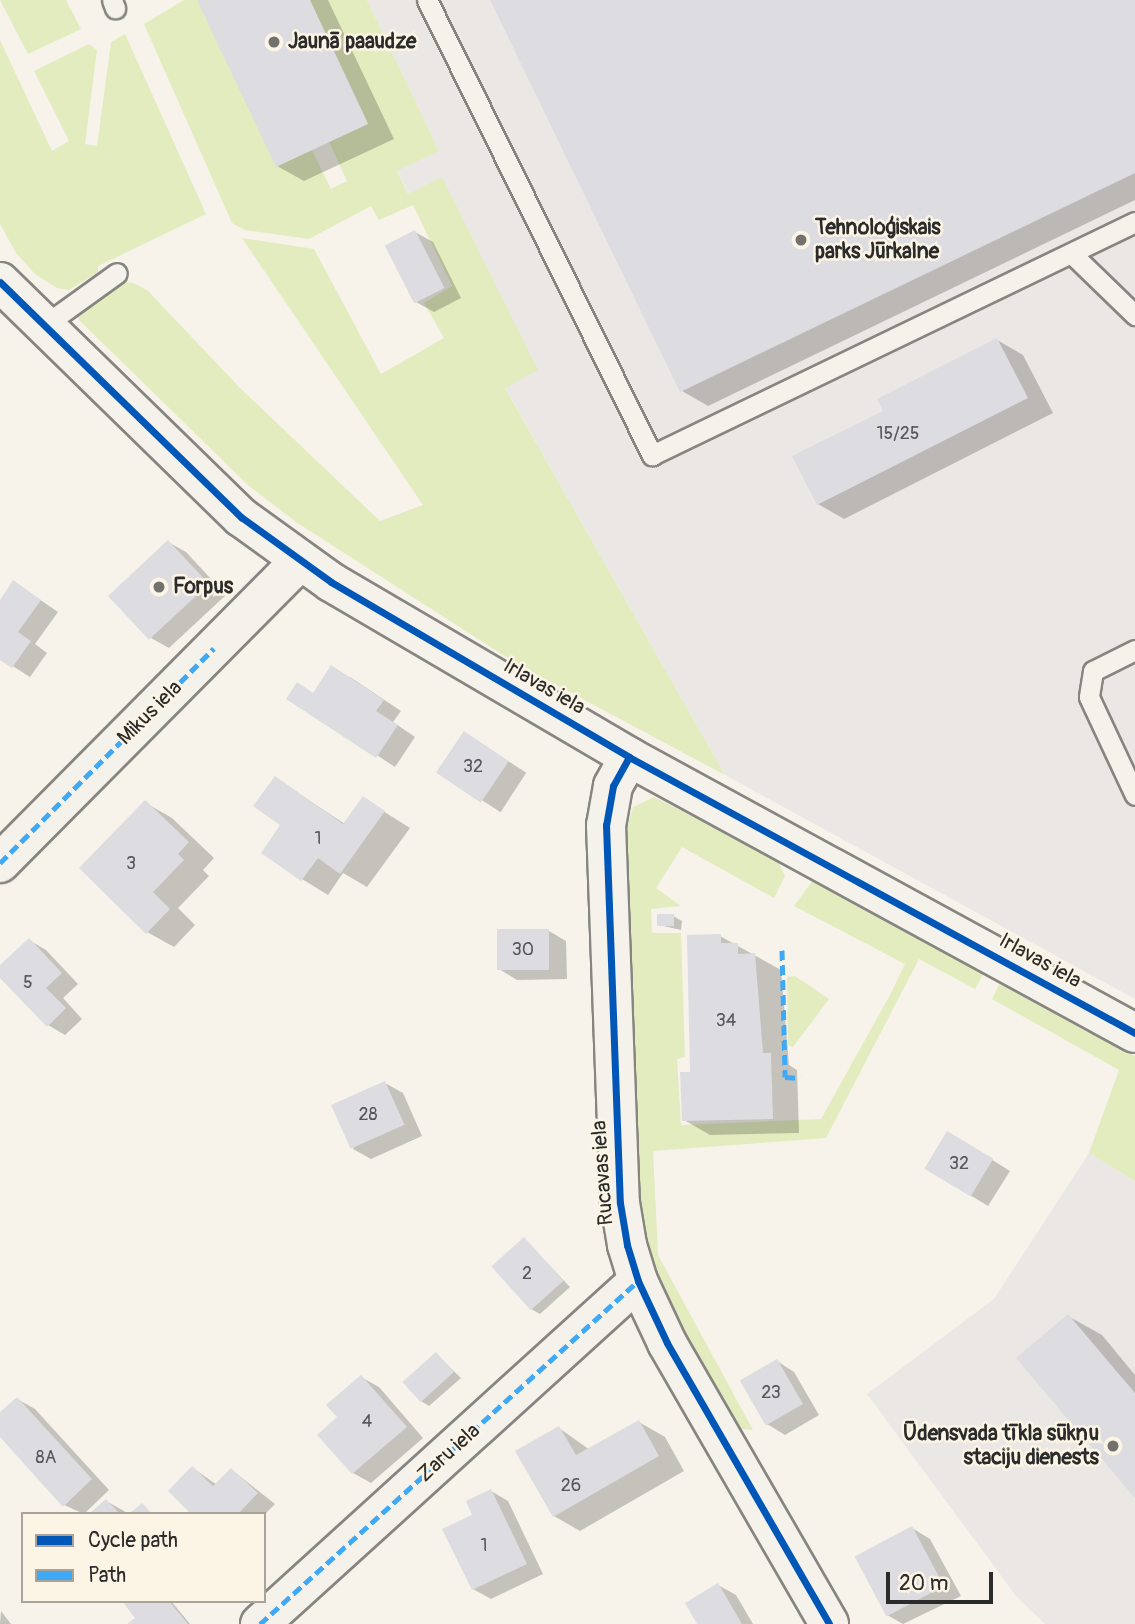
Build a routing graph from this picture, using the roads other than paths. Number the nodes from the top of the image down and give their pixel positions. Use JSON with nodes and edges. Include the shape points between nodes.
{"nodes":[{"id":1,"x":427,"y":0,"type":"edge"},
{"id":2,"x":1135,"y":222,"type":"edge"},
{"id":3,"x":1072,"y":254,"type":"junction"},
{"id":4,"x":117,"y":273,"type":"dead end"},
{"id":5,"x":0,"y":282,"type":"edge"},
{"id":6,"x":1135,"y":315,"type":"edge"},
{"id":7,"x":42,"y":327,"type":"junction"},
{"id":8,"x":299,"y":562,"type":"junction"},
{"id":9,"x":1135,"y":650,"type":"edge"},
{"id":10,"x":629,"y":757,"type":"junction"},
{"id":11,"x":1135,"y":795,"type":"edge"},
{"id":12,"x":0,"y":863,"type":"edge"},
{"id":13,"x":1135,"y":1033,"type":"edge"},
{"id":14,"x":638,"y":1281,"type":"junction"},
{"id":15,"x":260,"y":1624,"type":"edge"},
{"id":16,"x":829,"y":1624,"type":"edge"}],
"edges":[{"from":1,"to":3,"type":"lane","via":[[652,455]]},
{"from":2,"to":3,"type":"lane"},
{"from":3,"to":6,"type":"lane"},
{"from":4,"to":7,"type":"lane"},
{"from":5,"to":7,"type":"street","name":"Irlavas iela"},
{"from":7,"to":8,"type":"street","name":"Irlavas iela","via":[[172,455]]},
{"from":8,"to":10,"type":"street","name":"Irlavas iela"},
{"from":8,"to":12,"type":"street","name":"Mikus iela"},
{"from":9,"to":11,"type":"lane","via":[[1093,671],[1088,697]]},
{"from":10,"to":13,"type":"street","name":"Irlavas iela"},
{"from":10,"to":14,"type":"street","name":"Rucavas iela","via":[[613,786],[606,825],[620,1203]]},
{"from":14,"to":15,"type":"street","name":"Zaru iela"},
{"from":14,"to":16,"type":"street","name":"Rucavas iela","via":[[667,1343]]}]}
